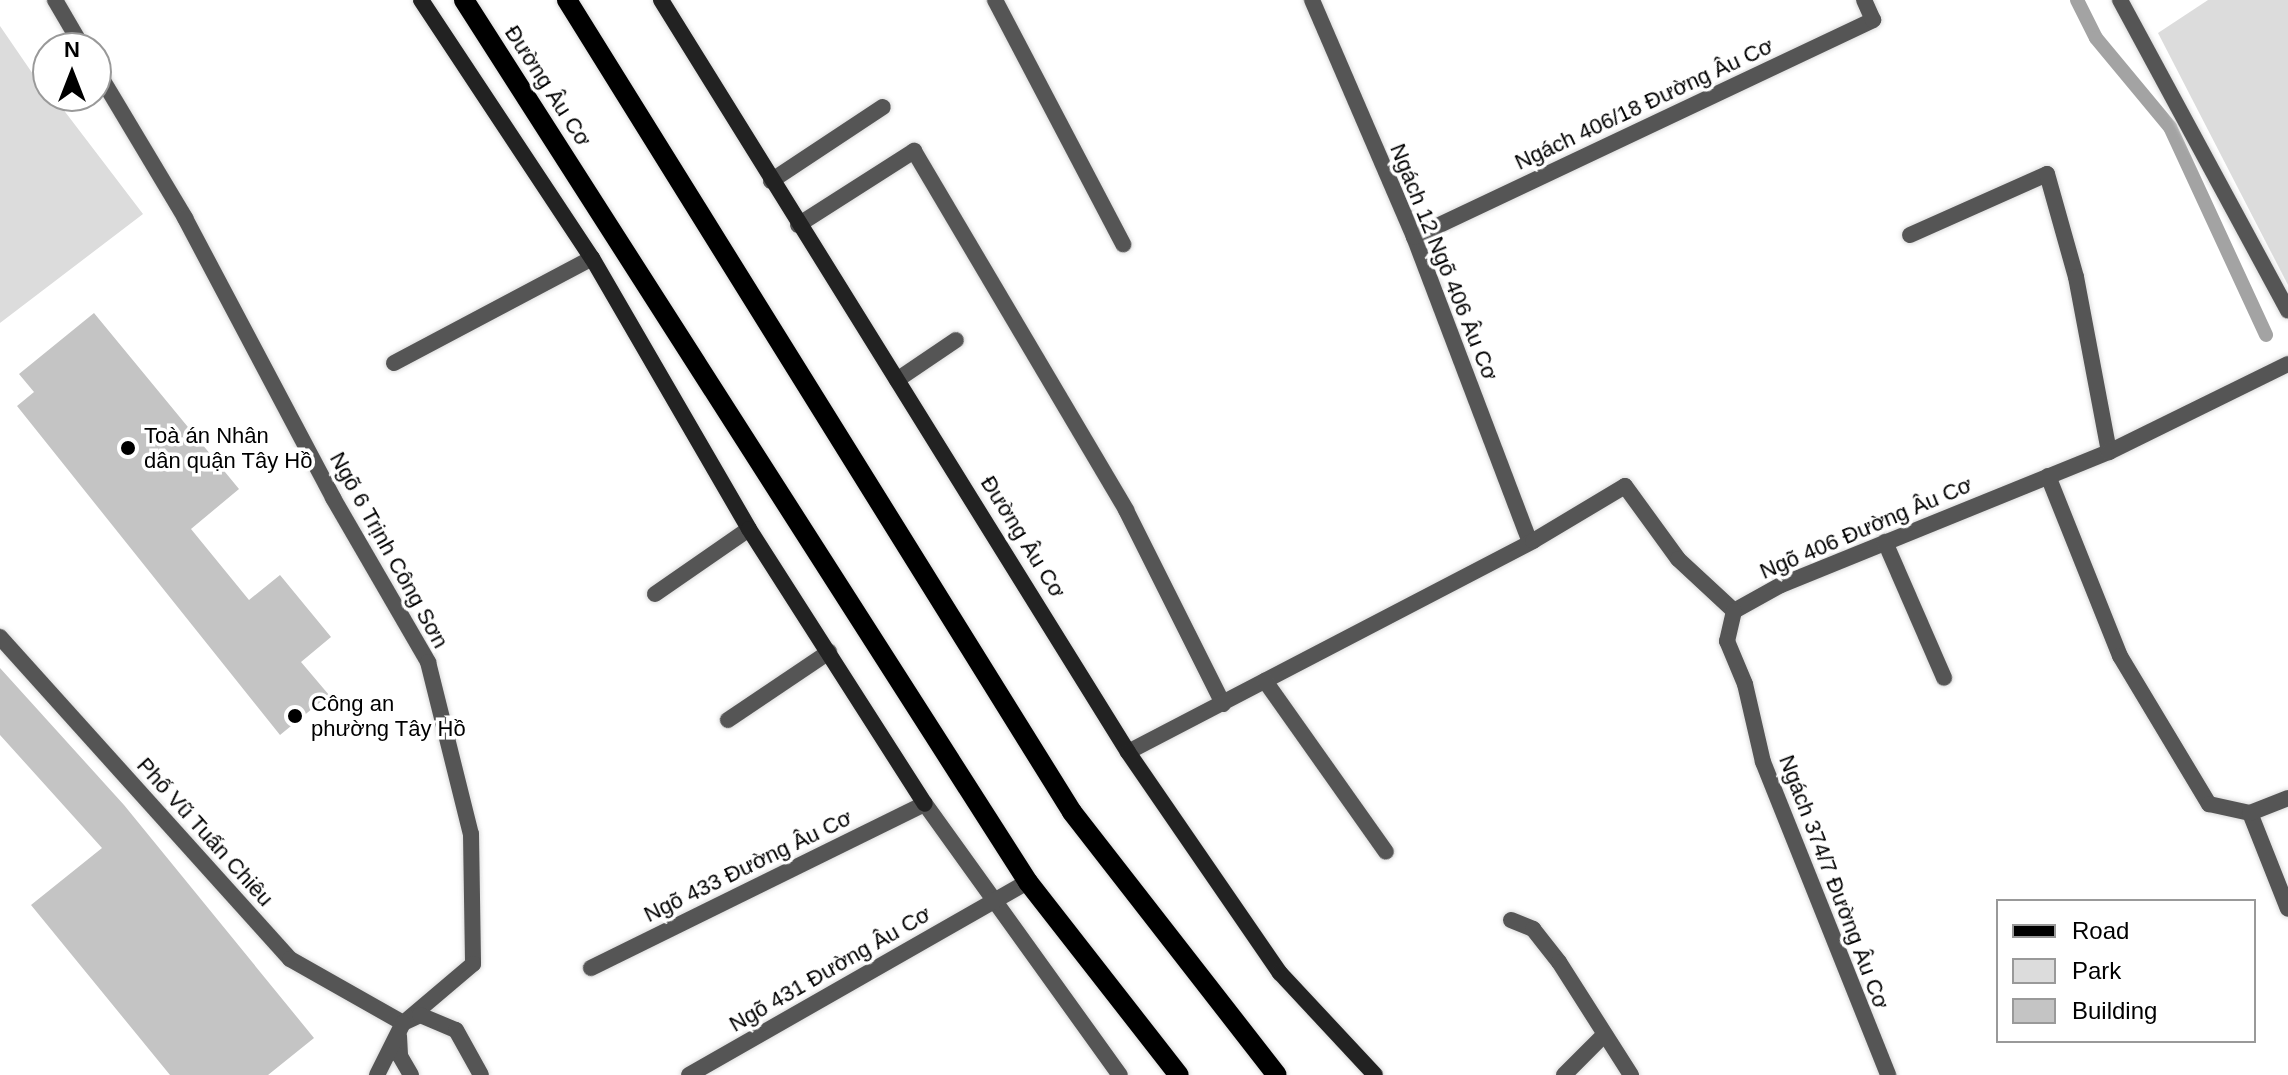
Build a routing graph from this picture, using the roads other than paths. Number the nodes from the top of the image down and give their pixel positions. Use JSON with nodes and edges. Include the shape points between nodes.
{"nodes":[{"id":1,"x":55,"y":0,"type":"edge"},
{"id":2,"x":421,"y":0,"type":"edge"},
{"id":3,"x":464,"y":0,"type":"edge"},
{"id":4,"x":567,"y":0,"type":"edge"},
{"id":5,"x":661,"y":0,"type":"edge"},
{"id":6,"x":995,"y":0,"type":"edge"},
{"id":7,"x":1312,"y":0,"type":"edge"},
{"id":8,"x":1864,"y":0,"type":"edge"},
{"id":9,"x":2120,"y":0,"type":"edge"},
{"id":10,"x":74,"y":32,"type":"edge"},
{"id":11,"x":112,"y":96,"type":"edge"},
{"id":12,"x":883,"y":107,"type":"dead end"},
{"id":13,"x":771,"y":181,"type":"junction"},
{"id":14,"x":798,"y":225,"type":"junction"},
{"id":15,"x":1910,"y":235,"type":"dead end"},
{"id":16,"x":1414,"y":237,"type":"junction"},
{"id":17,"x":1123,"y":244,"type":"dead end"},
{"id":18,"x":592,"y":258,"type":"junction"},
{"id":19,"x":2288,"y":311,"type":"edge"},
{"id":20,"x":956,"y":340,"type":"dead end"},
{"id":21,"x":394,"y":363,"type":"dead end"},
{"id":22,"x":2288,"y":364,"type":"edge"},
{"id":23,"x":897,"y":380,"type":"junction"},
{"id":24,"x":2109,"y":452,"type":"junction"},
{"id":25,"x":2048,"y":476,"type":"junction"},
{"id":26,"x":749,"y":529,"type":"junction"},
{"id":27,"x":1530,"y":542,"type":"junction"},
{"id":28,"x":1885,"y":542,"type":"junction"},
{"id":29,"x":655,"y":594,"type":"dead end"},
{"id":30,"x":1734,"y":611,"type":"junction"},
{"id":31,"x":0,"y":637,"type":"edge"},
{"id":32,"x":829,"y":652,"type":"junction"},
{"id":33,"x":1944,"y":678,"type":"dead end"},
{"id":34,"x":1265,"y":681,"type":"junction"},
{"id":35,"x":1223,"y":704,"type":"junction"},
{"id":36,"x":728,"y":720,"type":"dead end"},
{"id":37,"x":1128,"y":752,"type":"junction"},
{"id":38,"x":2288,"y":798,"type":"edge"},
{"id":39,"x":925,"y":804,"type":"junction"},
{"id":40,"x":2250,"y":813,"type":"junction"},
{"id":41,"x":1386,"y":852,"type":"dead end"},
{"id":42,"x":1028,"y":882,"type":"junction"},
{"id":43,"x":993,"y":901,"type":"junction"},
{"id":44,"x":2288,"y":909,"type":"edge"},
{"id":45,"x":1511,"y":920,"type":"dead end"},
{"id":46,"x":591,"y":968,"type":"dead end"},
{"id":47,"x":403,"y":1023,"type":"junction"},
{"id":48,"x":1604,"y":1035,"type":"junction"},
{"id":49,"x":377,"y":1075,"type":"edge"},
{"id":50,"x":411,"y":1075,"type":"edge"},
{"id":51,"x":481,"y":1075,"type":"edge"},
{"id":52,"x":689,"y":1075,"type":"edge"},
{"id":53,"x":1120,"y":1075,"type":"edge"},
{"id":54,"x":1179,"y":1075,"type":"edge"},
{"id":55,"x":1277,"y":1075,"type":"edge"},
{"id":56,"x":1375,"y":1075,"type":"edge"},
{"id":57,"x":1564,"y":1075,"type":"edge"},
{"id":58,"x":1631,"y":1075,"type":"edge"},
{"id":59,"x":1888,"y":1075,"type":"edge"}],
"edges":[{"from":1,"to":10,"type":"street"},
{"from":2,"to":18,"type":"street"},
{"from":3,"to":42,"type":"main road","name":"Đường Âu Cơ"},
{"from":4,"to":55,"type":"main road","via":[[1072,812]]},
{"from":5,"to":13,"type":"street","name":"Đường Âu Cơ"},
{"from":6,"to":17,"type":"street"},
{"from":7,"to":16,"type":"street","name":"Ngách 12 Ngõ 406 Âu Cơ"},
{"from":8,"to":16,"type":"street","name":"Ngách 406/18 Đường Âu Cơ","via":[[1873,20]]},
{"from":9,"to":19,"type":"street"},
{"from":11,"to":47,"type":"street","name":"Ngõ 6 Trịnh Công Sơn","via":[[185,218],[333,498],[428,662],[471,834],[473,964]]},
{"from":12,"to":13,"type":"street"},
{"from":13,"to":14,"type":"street","name":"Đường Âu Cơ"},
{"from":14,"to":23,"type":"street","name":"Đường Âu Cơ"},
{"from":14,"to":35,"type":"street","via":[[914,151],[1126,510]]},
{"from":15,"to":24,"type":"street","via":[[2047,174],[2076,277]]},
{"from":16,"to":27,"type":"street","name":"Ngách 12 Ngõ 406 Âu Cơ"},
{"from":18,"to":21,"type":"street"},
{"from":18,"to":26,"type":"street"},
{"from":20,"to":23,"type":"street"},
{"from":22,"to":24,"type":"street","name":"Ngõ 406 Đường Âu Cơ"},
{"from":23,"to":37,"type":"street","name":"Đường Âu Cơ"},
{"from":24,"to":25,"type":"street","name":"Ngõ 406 Đường Âu Cơ"},
{"from":25,"to":28,"type":"street","name":"Ngõ 406 Đường Âu Cơ"},
{"from":25,"to":40,"type":"street","via":[[2076,554],[2128,669],[2209,804]]},
{"from":26,"to":29,"type":"street"},
{"from":26,"to":32,"type":"street"},
{"from":27,"to":30,"type":"street","via":[[1625,486],[1678,559]]},
{"from":27,"to":34,"type":"street"},
{"from":28,"to":30,"type":"street","name":"Ngõ 406 Đường Âu Cơ","via":[[1781,585]]},
{"from":28,"to":33,"type":"street"},
{"from":30,"to":59,"type":"street","name":"Ngách 374/7 Đường Âu Cơ","via":[[1727,641],[1745,684],[1763,762]]},
{"from":31,"to":47,"type":"street","name":"Phố Vũ Tuấn Chiêu","via":[[290,959]]},
{"from":32,"to":36,"type":"street"},
{"from":32,"to":39,"type":"street"},
{"from":34,"to":35,"type":"street"},
{"from":34,"to":41,"type":"street"},
{"from":35,"to":37,"type":"street"},
{"from":37,"to":56,"type":"street","name":"Đường Âu Cơ","via":[[1280,973]]},
{"from":38,"to":40,"type":"street"},
{"from":39,"to":43,"type":"street"},
{"from":39,"to":46,"type":"street","name":"Ngõ 433 Đường Âu Cơ"},
{"from":40,"to":44,"type":"street"},
{"from":42,"to":43,"type":"street"},
{"from":42,"to":54,"type":"main road","name":"Đường Âu Cơ"},
{"from":43,"to":52,"type":"street","name":"Ngõ 431 Đường Âu Cơ"},
{"from":43,"to":53,"type":"street"},
{"from":45,"to":48,"type":"street","via":[[1533,929]]},
{"from":47,"to":49,"type":"street"},
{"from":47,"to":50,"type":"street","via":[[400,1056]]},
{"from":47,"to":51,"type":"street","via":[[420,1015],[456,1030]]},
{"from":48,"to":57,"type":"street"},
{"from":48,"to":58,"type":"street"}]}
